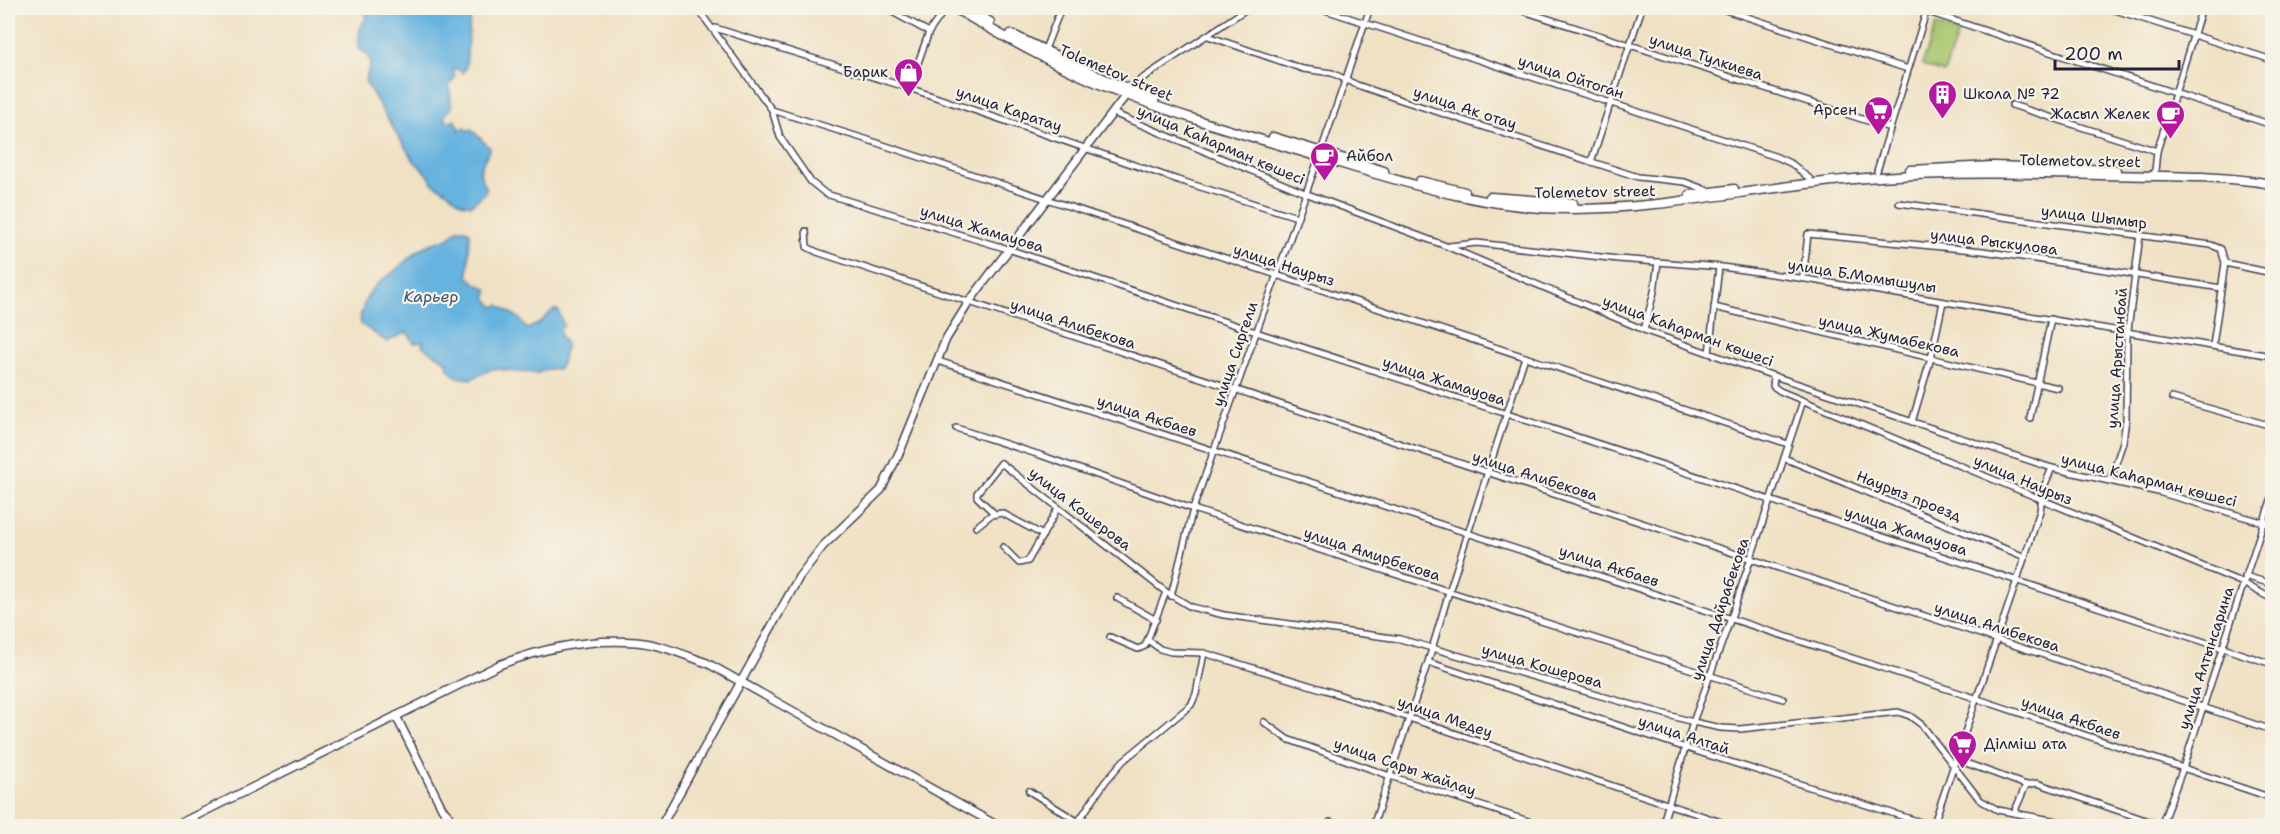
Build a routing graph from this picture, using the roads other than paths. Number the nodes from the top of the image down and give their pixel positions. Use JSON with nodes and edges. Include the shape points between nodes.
{"nodes":[{"id":1,"x":697,"y":8,"type":"edge"},
{"id":2,"x":885,"y":8,"type":"edge"},
{"id":3,"x":946,"y":8,"type":"edge"},
{"id":4,"x":954,"y":8,"type":"edge"},
{"id":5,"x":966,"y":8,"type":"edge"},
{"id":6,"x":1062,"y":8,"type":"edge"},
{"id":7,"x":1248,"y":8,"type":"edge"},
{"id":8,"x":1319,"y":8,"type":"edge"},
{"id":9,"x":1370,"y":8,"type":"edge"},
{"id":10,"x":1514,"y":8,"type":"edge"},
{"id":11,"x":1642,"y":8,"type":"edge"},
{"id":12,"x":1719,"y":8,"type":"edge"},
{"id":13,"x":1916,"y":8,"type":"edge"},
{"id":14,"x":2109,"y":8,"type":"edge"},
{"id":15,"x":2202,"y":8,"type":"edge"},
{"id":16,"x":1927,"y":9,"type":"edge"},
{"id":17,"x":1365,"y":23,"type":"junction"},
{"id":18,"x":713,"y":28,"type":"junction"},
{"id":19,"x":929,"y":32,"type":"junction"},
{"id":20,"x":2192,"y":35,"type":"junction"},
{"id":21,"x":1208,"y":36,"type":"junction"},
{"id":22,"x":1629,"y":45,"type":"junction"},
{"id":23,"x":1043,"y":53,"type":"junction"},
{"id":24,"x":2272,"y":60,"type":"edge"},
{"id":25,"x":1908,"y":69,"type":"junction"},
{"id":26,"x":1346,"y":80,"type":"junction"},
{"id":27,"x":909,"y":88,"type":"junction"},
{"id":28,"x":1126,"y":92,"type":"junction"},
{"id":29,"x":2175,"y":92,"type":"junction"},
{"id":30,"x":1611,"y":102,"type":"junction"},
{"id":31,"x":2012,"y":105,"type":"dead end"},
{"id":32,"x":772,"y":110,"type":"junction"},
{"id":33,"x":1113,"y":113,"type":"junction"},
{"id":34,"x":2272,"y":125,"type":"edge"},
{"id":35,"x":1890,"y":128,"type":"junction"},
{"id":36,"x":1084,"y":147,"type":"junction"},
{"id":37,"x":2157,"y":151,"type":"junction"},
{"id":38,"x":1320,"y":154,"type":"junction"},
{"id":39,"x":1591,"y":162,"type":"junction"},
{"id":40,"x":1877,"y":171,"type":"junction"},
{"id":41,"x":2155,"y":171,"type":"junction"},
{"id":42,"x":1810,"y":179,"type":"junction"},
{"id":43,"x":2272,"y":179,"type":"edge"},
{"id":44,"x":2272,"y":184,"type":"edge"},
{"id":45,"x":1305,"y":193,"type":"junction"},
{"id":46,"x":1712,"y":195,"type":"junction"},
{"id":47,"x":1046,"y":200,"type":"junction"},
{"id":48,"x":1899,"y":203,"type":"dead end"},
{"id":49,"x":1297,"y":217,"type":"junction"},
{"id":50,"x":806,"y":231,"type":"dead end"},
{"id":51,"x":2140,"y":235,"type":"junction"},
{"id":52,"x":1446,"y":246,"type":"junction"},
{"id":53,"x":1011,"y":250,"type":"junction"},
{"id":54,"x":1658,"y":262,"type":"junction"},
{"id":55,"x":2225,"y":263,"type":"junction"},
{"id":56,"x":1719,"y":267,"type":"junction"},
{"id":57,"x":2272,"y":273,"type":"edge"},
{"id":58,"x":2135,"y":274,"type":"junction"},
{"id":59,"x":1275,"y":275,"type":"junction"},
{"id":60,"x":1803,"y":279,"type":"junction"},
{"id":61,"x":2221,"y":288,"type":"junction"},
{"id":62,"x":969,"y":302,"type":"junction"},
{"id":63,"x":1943,"y":302,"type":"junction"},
{"id":64,"x":1714,"y":307,"type":"junction"},
{"id":65,"x":2051,"y":320,"type":"junction"},
{"id":66,"x":1644,"y":330,"type":"junction"},
{"id":67,"x":1256,"y":332,"type":"junction"},
{"id":68,"x":2128,"y":332,"type":"junction"},
{"id":69,"x":2213,"y":345,"type":"junction"},
{"id":70,"x":1709,"y":353,"type":"junction"},
{"id":71,"x":2272,"y":356,"type":"edge"},
{"id":72,"x":1525,"y":357,"type":"junction"},
{"id":73,"x":1931,"y":358,"type":"junction"},
{"id":74,"x":938,"y":361,"type":"junction"},
{"id":75,"x":1774,"y":376,"type":"junction"},
{"id":76,"x":2037,"y":383,"type":"junction"},
{"id":77,"x":2058,"y":388,"type":"dead end"},
{"id":78,"x":1235,"y":391,"type":"junction"},
{"id":79,"x":2172,"y":398,"type":"dead end"},
{"id":80,"x":1803,"y":401,"type":"junction"},
{"id":81,"x":1507,"y":414,"type":"junction"},
{"id":82,"x":2031,"y":418,"type":"dead end"},
{"id":83,"x":1912,"y":422,"type":"junction"},
{"id":84,"x":2272,"y":426,"type":"edge"},
{"id":85,"x":956,"y":428,"type":"dead end"},
{"id":86,"x":1788,"y":444,"type":"junction"},
{"id":87,"x":1214,"y":450,"type":"junction"},
{"id":88,"x":1784,"y":458,"type":"junction"},
{"id":89,"x":2052,"y":468,"type":"junction"},
{"id":90,"x":1487,"y":473,"type":"junction"},
{"id":91,"x":2110,"y":481,"type":"junction"},
{"id":92,"x":2272,"y":497,"type":"edge"},
{"id":93,"x":1770,"y":499,"type":"junction"},
{"id":94,"x":2042,"y":501,"type":"junction"},
{"id":95,"x":1058,"y":508,"type":"junction"},
{"id":96,"x":1193,"y":509,"type":"junction"},
{"id":97,"x":995,"y":514,"type":"junction"},
{"id":98,"x":2263,"y":522,"type":"junction"},
{"id":99,"x":2272,"y":525,"type":"edge"},
{"id":100,"x":976,"y":527,"type":"dead end"},
{"id":101,"x":1468,"y":533,"type":"junction"},
{"id":102,"x":1043,"y":535,"type":"junction"},
{"id":103,"x":1003,"y":547,"type":"dead end"},
{"id":104,"x":2025,"y":557,"type":"junction"},
{"id":105,"x":1750,"y":559,"type":"junction"},
{"id":106,"x":2245,"y":576,"type":"junction"},
{"id":107,"x":2017,"y":580,"type":"junction"},
{"id":108,"x":2243,"y":583,"type":"junction"},
{"id":109,"x":2272,"y":585,"type":"edge"},
{"id":110,"x":1449,"y":592,"type":"junction"},
{"id":111,"x":1168,"y":594,"type":"junction"},
{"id":112,"x":1117,"y":598,"type":"dead end"},
{"id":113,"x":2272,"y":599,"type":"edge"},
{"id":114,"x":1731,"y":618,"type":"junction"},
{"id":115,"x":1156,"y":620,"type":"junction"},
{"id":116,"x":1110,"y":637,"type":"dead end"},
{"id":117,"x":1997,"y":639,"type":"junction"},
{"id":118,"x":1148,"y":640,"type":"junction"},
{"id":119,"x":1433,"y":648,"type":"junction"},
{"id":120,"x":2222,"y":648,"type":"junction"},
{"id":121,"x":1204,"y":653,"type":"junction"},
{"id":122,"x":1428,"y":663,"type":"junction"},
{"id":123,"x":2272,"y":664,"type":"edge"},
{"id":124,"x":1709,"y":676,"type":"junction"},
{"id":125,"x":742,"y":682,"type":"junction"},
{"id":126,"x":1783,"y":699,"type":"dead end"},
{"id":127,"x":1978,"y":699,"type":"junction"},
{"id":128,"x":2202,"y":706,"type":"junction"},
{"id":129,"x":396,"y":716,"type":"junction"},
{"id":130,"x":1410,"y":718,"type":"junction"},
{"id":131,"x":1264,"y":722,"type":"dead end"},
{"id":132,"x":1693,"y":722,"type":"junction"},
{"id":133,"x":2272,"y":730,"type":"edge"},
{"id":134,"x":1686,"y":748,"type":"junction"},
{"id":135,"x":1954,"y":762,"type":"junction"},
{"id":136,"x":2183,"y":768,"type":"junction"},
{"id":137,"x":1390,"y":776,"type":"junction"},
{"id":138,"x":2026,"y":784,"type":"junction"},
{"id":139,"x":1029,"y":791,"type":"dead end"},
{"id":140,"x":2272,"y":798,"type":"edge"},
{"id":141,"x":1668,"y":805,"type":"junction"},
{"id":142,"x":2014,"y":813,"type":"junction"},
{"id":143,"x":1078,"y":822,"type":"junction"},
{"id":144,"x":1330,"y":822,"type":"dead end"},
{"id":145,"x":175,"y":826,"type":"edge"},
{"id":146,"x":456,"y":826,"type":"edge"},
{"id":147,"x":661,"y":826,"type":"edge"},
{"id":148,"x":998,"y":826,"type":"edge"},
{"id":149,"x":1085,"y":826,"type":"edge"},
{"id":150,"x":1341,"y":826,"type":"edge"},
{"id":151,"x":1373,"y":826,"type":"edge"},
{"id":152,"x":1543,"y":826,"type":"edge"},
{"id":153,"x":1662,"y":826,"type":"edge"},
{"id":154,"x":1733,"y":826,"type":"edge"},
{"id":155,"x":1933,"y":826,"type":"edge"},
{"id":156,"x":2083,"y":826,"type":"edge"},
{"id":157,"x":2162,"y":826,"type":"edge"}],
"edges":[{"from":1,"to":18,"type":"street","name":"улица Жамауова"},
{"from":2,"to":19,"type":"street"},
{"from":3,"to":19,"type":"street"},
{"from":4,"to":23,"type":"main road","name":"Tolemetov street"},
{"from":5,"to":23,"type":"main road","name":"Tolemetov street"},
{"from":6,"to":23,"type":"street"},
{"from":7,"to":21,"type":"street"},
{"from":8,"to":17,"type":"street","name":"улица Ойтоган"},
{"from":9,"to":17,"type":"street","name":"улица Сиргели"},
{"from":10,"to":22,"type":"street","name":"улица Тулкиева"},
{"from":11,"to":22,"type":"street"},
{"from":12,"to":25,"type":"street"},
{"from":13,"to":16,"type":"street"},
{"from":14,"to":20,"type":"street"},
{"from":15,"to":20,"type":"street"},
{"from":16,"to":25,"type":"street"},
{"from":16,"to":29,"type":"street"},
{"from":17,"to":26,"type":"street","name":"улица Сиргели"},
{"from":17,"to":30,"type":"street","name":"улица Ойтоган"},
{"from":18,"to":27,"type":"street","name":"улица Каратау"},
{"from":18,"to":32,"type":"street","name":"улица Жамауова"},
{"from":19,"to":27,"type":"street"},
{"from":20,"to":24,"type":"street"},
{"from":20,"to":29,"type":"street"},
{"from":21,"to":26,"type":"street","name":"улица Ак отау"},
{"from":21,"to":28,"type":"street"},
{"from":22,"to":30,"type":"street"},
{"from":22,"to":35,"type":"street","name":"улица Тулкиева"},
{"from":23,"to":28,"type":"main road","name":"Tolemetov street"},
{"from":25,"to":35,"type":"street"},
{"from":26,"to":38,"type":"street","name":"улица Сиргели"},
{"from":26,"to":39,"type":"street","name":"улица Ак отау"},
{"from":27,"to":36,"type":"street","name":"улица Каратау"},
{"from":28,"to":33,"type":"street"},
{"from":28,"to":38,"type":"main road","name":"Tolemetov street"},
{"from":29,"to":34,"type":"street"},
{"from":29,"to":37,"type":"street"},
{"from":30,"to":39,"type":"street"},
{"from":30,"to":42,"type":"street","name":"улица Ойтоган","via":[[1777,157]]},
{"from":31,"to":37,"type":"street"},
{"from":32,"to":47,"type":"street","name":"улица Наурыз"},
{"from":32,"to":53,"type":"street","name":"улица Жамауова","via":[[780,137],[818,189],[826,194]]},
{"from":33,"to":36,"type":"street"},
{"from":33,"to":45,"type":"street","name":"улица Каһарман көшесі"},
{"from":35,"to":40,"type":"street"},
{"from":36,"to":47,"type":"street"},
{"from":36,"to":49,"type":"street","name":"улица Каратау"},
{"from":37,"to":41,"type":"street"},
{"from":38,"to":45,"type":"street","name":"улица Сиргели"},
{"from":38,"to":46,"type":"main road","name":"Tolemetov street","via":[[1439,193],[1511,206],[1652,206]]},
{"from":39,"to":46,"type":"street","name":"улица Ак отау","via":[[1638,177],[1685,182]]},
{"from":40,"to":41,"type":"main road","name":"Tolemetov street","via":[[2027,166]]},
{"from":40,"to":42,"type":"main road","name":"Tolemetov street"},
{"from":41,"to":43,"type":"main road","name":"Tolemetov street"},
{"from":42,"to":46,"type":"main road","name":"Tolemetov street"},
{"from":44,"to":46,"type":"main road","name":"Tolemetov street","via":[[2172,177],[1993,173],[1876,177]]},
{"from":45,"to":49,"type":"street","name":"улица Сиргели"},
{"from":45,"to":52,"type":"street","name":"улица Каһарман көшесі"},
{"from":47,"to":53,"type":"street"},
{"from":47,"to":59,"type":"street","name":"улица Наурыз"},
{"from":48,"to":51,"type":"street","name":"улица Шымыр"},
{"from":49,"to":59,"type":"street","name":"улица Сиргели"},
{"from":50,"to":62,"type":"street","name":"улица Алибекова","via":[[807,248]]},
{"from":51,"to":55,"type":"street","name":"улица Шымыр","via":[[2218,247]]},
{"from":51,"to":58,"type":"street","name":"улица Арыстанбай"},
{"from":52,"to":54,"type":"street","name":"улица Б.Момышулы","via":[[1477,243]]},
{"from":52,"to":66,"type":"street","name":"улица Каһарман көшесі"},
{"from":53,"to":62,"type":"street"},
{"from":53,"to":67,"type":"street","name":"улица Жамауова"},
{"from":54,"to":56,"type":"street","name":"улица Б.Момышулы"},
{"from":54,"to":66,"type":"street"},
{"from":55,"to":57,"type":"street"},
{"from":55,"to":61,"type":"street"},
{"from":56,"to":60,"type":"street","name":"улица Б.Момышулы"},
{"from":56,"to":64,"type":"street"},
{"from":58,"to":60,"type":"street","name":"улица Рыскулова","via":[[1983,251],[1808,234]]},
{"from":58,"to":61,"type":"street","name":"улица Рыскулова"},
{"from":58,"to":68,"type":"street","name":"улица Арыстанбай"},
{"from":59,"to":67,"type":"street","name":"улица Сиргели"},
{"from":59,"to":72,"type":"street","name":"улица Наурыз"},
{"from":60,"to":63,"type":"street","name":"улица Б.Момышулы"},
{"from":61,"to":69,"type":"street"},
{"from":62,"to":74,"type":"street","via":[[946,339]]},
{"from":62,"to":78,"type":"street","name":"улица Алибекова"},
{"from":63,"to":65,"type":"street","name":"улица Б.Момышулы"},
{"from":63,"to":73,"type":"street"},
{"from":64,"to":70,"type":"street"},
{"from":64,"to":73,"type":"street","name":"улица Жумабекова"},
{"from":65,"to":68,"type":"street","name":"улица Б.Момышулы"},
{"from":65,"to":76,"type":"street"},
{"from":66,"to":70,"type":"street","name":"улица Каһарман көшесі"},
{"from":67,"to":78,"type":"street","name":"улица Сиргели"},
{"from":67,"to":81,"type":"street","name":"улица Жамауова"},
{"from":68,"to":69,"type":"street","name":"улица Б.Момышулы"},
{"from":68,"to":91,"type":"street","name":"улица Арыстанбай","via":[[2123,442]]},
{"from":69,"to":71,"type":"street","name":"улица Б.Момышулы"},
{"from":70,"to":75,"type":"street","name":"улица Каһарман көшесі"},
{"from":72,"to":81,"type":"street"},
{"from":72,"to":86,"type":"street","name":"улица Наурыз"},
{"from":73,"to":76,"type":"street","name":"улица Жумабекова"},
{"from":73,"to":83,"type":"street"},
{"from":74,"to":87,"type":"street","name":"улица Акбаев"},
{"from":74,"to":125,"type":"street","via":[[881,490],[823,546],[799,577]]},
{"from":75,"to":80,"type":"street","name":"улица Наурыз","via":[[1773,386]]},
{"from":75,"to":83,"type":"street","name":"улица Каһарман көшесі"},
{"from":76,"to":77,"type":"street","name":"улица Жумабекова"},
{"from":76,"to":82,"type":"street"},
{"from":78,"to":87,"type":"street","name":"улица Сиргели"},
{"from":78,"to":90,"type":"street","name":"улица Алибекова"},
{"from":79,"to":84,"type":"street"},
{"from":80,"to":86,"type":"street","name":"улица Дайрабекова"},
{"from":80,"to":94,"type":"street","name":"улица Наурыз"},
{"from":81,"to":90,"type":"street"},
{"from":81,"to":93,"type":"street","name":"улица Жамауова"},
{"from":83,"to":89,"type":"street","name":"улица Каһарман көшесі"},
{"from":85,"to":96,"type":"street","name":"улица Амирбекова"},
{"from":86,"to":88,"type":"street","name":"улица Дайрабекова"},
{"from":87,"to":96,"type":"street","name":"улица Сиргели"},
{"from":87,"to":101,"type":"street","name":"улица Акбаев"},
{"from":88,"to":93,"type":"street","name":"улица Дайрабекова"},
{"from":88,"to":104,"type":"street","name":"Наурыз проезд"},
{"from":89,"to":91,"type":"street","name":"улица Каһарман көшесі"},
{"from":89,"to":94,"type":"street"},
{"from":90,"to":101,"type":"street"},
{"from":90,"to":105,"type":"street","name":"улица Алибекова"},
{"from":91,"to":98,"type":"street","name":"улица Каһарман көшесі"},
{"from":92,"to":98,"type":"street","name":"улица Алтынсарина"},
{"from":93,"to":105,"type":"street","name":"улица Дайрабекова"},
{"from":93,"to":107,"type":"street","name":"улица Жамауова"},
{"from":94,"to":104,"type":"street"},
{"from":94,"to":108,"type":"street","name":"улица Наурыз"},
{"from":95,"to":97,"type":"street","name":"улица Кошерова","via":[[999,464],[976,493]]},
{"from":95,"to":102,"type":"street"},
{"from":95,"to":111,"type":"street","name":"улица Кошерова"},
{"from":96,"to":110,"type":"street","name":"улица Амирбекова"},
{"from":96,"to":111,"type":"street","name":"улица Сиргели"},
{"from":97,"to":100,"type":"street"},
{"from":97,"to":102,"type":"street","via":[[1002,513]]},
{"from":98,"to":99,"type":"street","name":"улица Каһарман көшесі"},
{"from":98,"to":106,"type":"street","name":"улица Алтынсарина"},
{"from":101,"to":110,"type":"street"},
{"from":101,"to":114,"type":"street","name":"улица Акбаев"},
{"from":102,"to":103,"type":"street","via":[[1024,563],[1019,563]]},
{"from":104,"to":107,"type":"street"},
{"from":105,"to":114,"type":"street","name":"улица Дайрабекова"},
{"from":105,"to":117,"type":"street","name":"улица Алибекова"},
{"from":106,"to":108,"type":"street","name":"улица Алтынсарина"},
{"from":106,"to":109,"type":"street"},
{"from":107,"to":117,"type":"street"},
{"from":107,"to":120,"type":"street","name":"улица Жамауова"},
{"from":108,"to":113,"type":"street","name":"улица Наурыз"},
{"from":108,"to":120,"type":"street","name":"улица Алтынсарина"},
{"from":110,"to":119,"type":"street"},
{"from":110,"to":124,"type":"street","name":"улица Амирбекова"},
{"from":111,"to":115,"type":"street","name":"улица Сиргели"},
{"from":111,"to":119,"type":"street","name":"улица Кошерова","via":[[1191,608],[1224,615],[1400,639]]},
{"from":112,"to":115,"type":"street"},
{"from":114,"to":124,"type":"street","name":"улица Дайрабекова"},
{"from":114,"to":127,"type":"street","name":"улица Акбаев"},
{"from":115,"to":118,"type":"street","name":"улица Сиргели"},
{"from":116,"to":118,"type":"street","via":[[1138,649],[1146,646]]},
{"from":117,"to":127,"type":"street"},
{"from":117,"to":128,"type":"street","name":"улица Алибекова"},
{"from":118,"to":121,"type":"street","name":"улица Медеу","via":[[1171,652]]},
{"from":119,"to":122,"type":"street"},
{"from":119,"to":132,"type":"street","name":"улица Кошерова"},
{"from":120,"to":123,"type":"street","name":"улица Жамауова"},
{"from":120,"to":128,"type":"street","name":"улица Алтынсарина"},
{"from":121,"to":130,"type":"street","name":"улица Медеу"},
{"from":121,"to":143,"type":"street","via":[[1191,705],[1123,761]]},
{"from":122,"to":130,"type":"street"},
{"from":122,"to":134,"type":"street","name":"улица Алтай"},
{"from":124,"to":126,"type":"street","name":"улица Амирбекова"},
{"from":124,"to":132,"type":"street","name":"улица Дайрабекова"},
{"from":125,"to":129,"type":"street","via":[[707,663],[667,649],[637,642],[595,641],[532,652]]},
{"from":125,"to":147,"type":"street"},
{"from":125,"to":148,"type":"street"},
{"from":127,"to":135,"type":"street"},
{"from":127,"to":136,"type":"street","name":"улица Акбаев"},
{"from":128,"to":133,"type":"street","name":"улица Алибекова"},
{"from":128,"to":136,"type":"street","name":"улица Алтынсарина"},
{"from":129,"to":145,"type":"street"},
{"from":129,"to":146,"type":"street","via":[[441,808]]},
{"from":130,"to":137,"type":"street"},
{"from":130,"to":141,"type":"street","name":"улица Медеу"},
{"from":131,"to":137,"type":"street","name":"улица Сары жайлау","via":[[1287,739]]},
{"from":132,"to":134,"type":"street","name":"улица Дайрабекова"},
{"from":132,"to":135,"type":"street","name":"улица Кошерова","via":[[1740,729],[1898,712],[1922,725]]},
{"from":134,"to":141,"type":"street","name":"улица Дайрабекова"},
{"from":134,"to":155,"type":"street","name":"улица Алтай"},
{"from":135,"to":138,"type":"street"},
{"from":135,"to":142,"type":"street","name":"улица Кошерова","via":[[1980,800]]},
{"from":135,"to":155,"type":"street"},
{"from":136,"to":140,"type":"street","name":"улица Акбаев"},
{"from":136,"to":157,"type":"street","name":"улица Алтынсарина"},
{"from":137,"to":151,"type":"street"},
{"from":137,"to":152,"type":"street","name":"улица Сары жайлау"},
{"from":138,"to":142,"type":"street"},
{"from":138,"to":157,"type":"street","via":[[2037,783]]},
{"from":139,"to":143,"type":"street"},
{"from":141,"to":153,"type":"street","name":"улица Дайрабекова"},
{"from":141,"to":154,"type":"street","name":"улица Медеу"},
{"from":142,"to":156,"type":"street","name":"улица Кошерова"},
{"from":143,"to":149,"type":"street"},
{"from":144,"to":150,"type":"street"}]}
